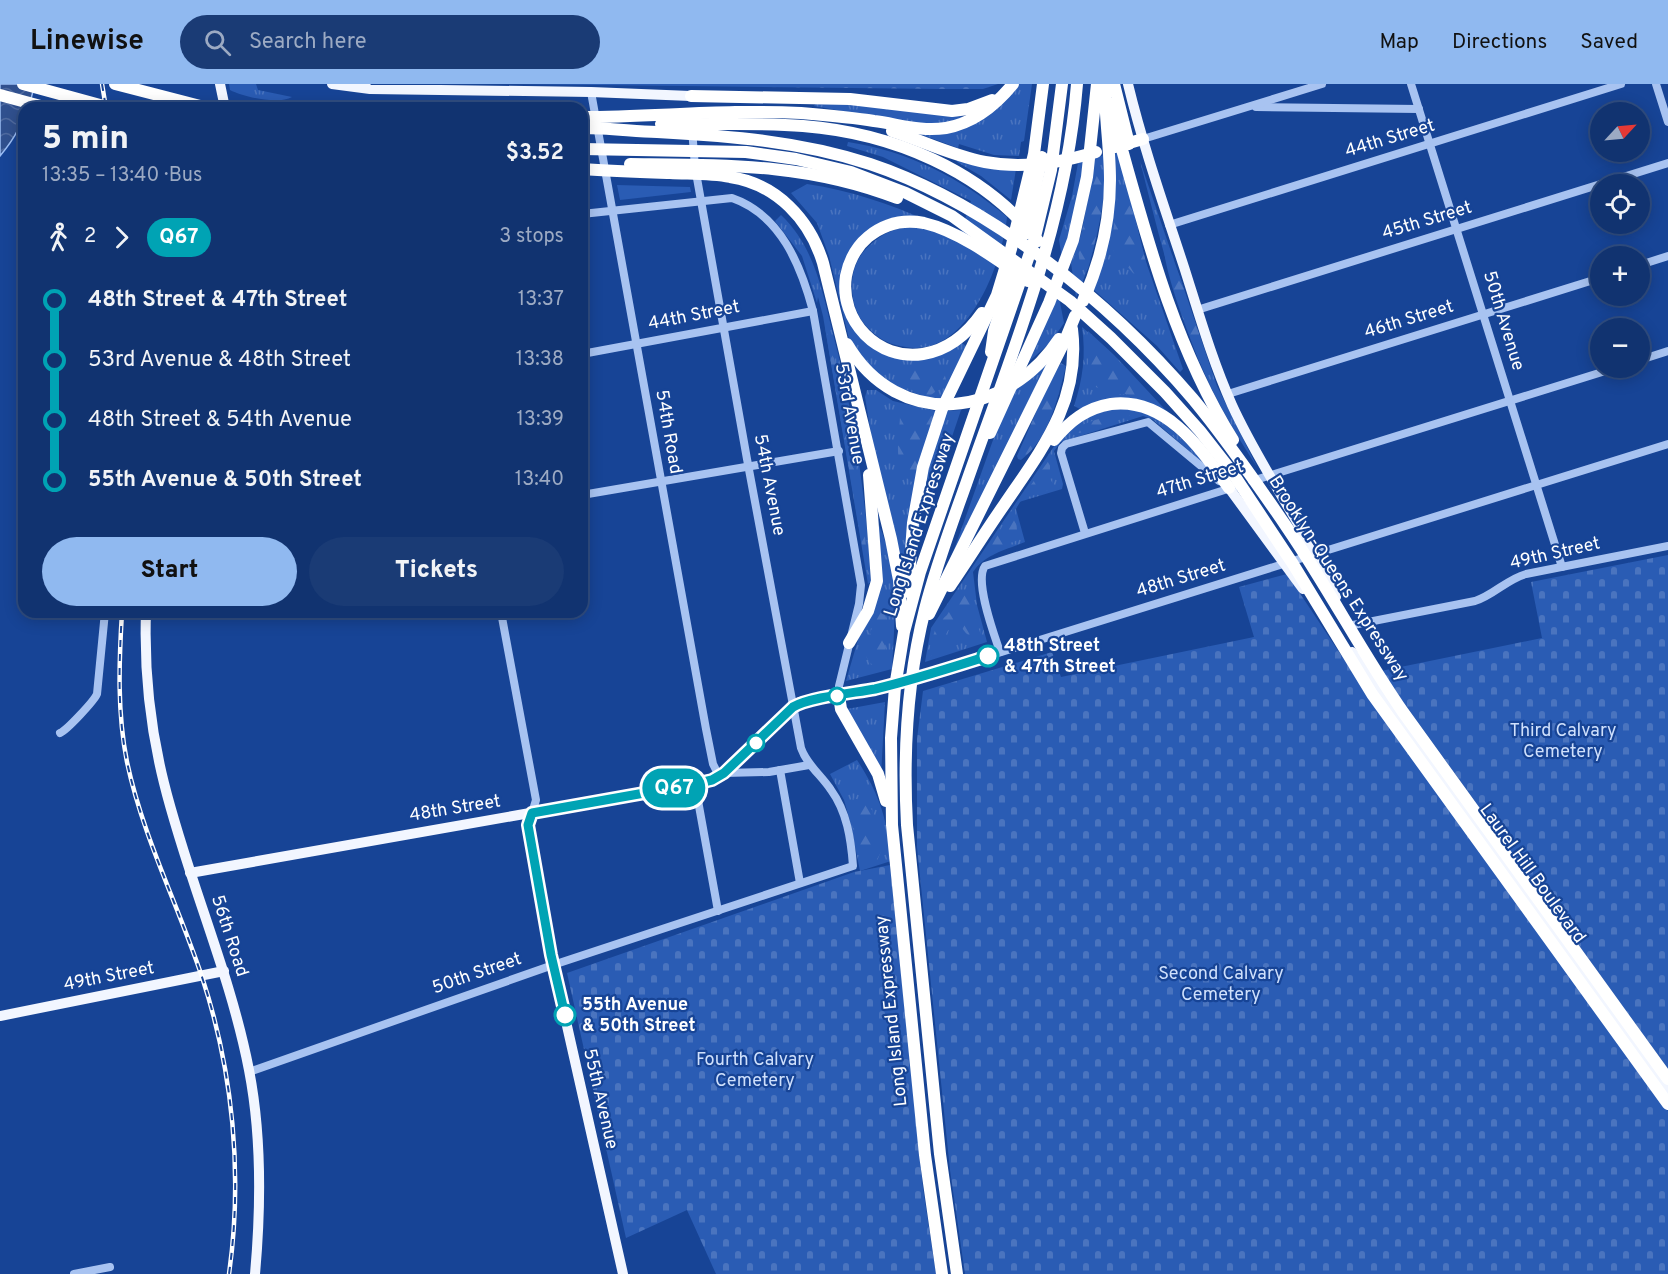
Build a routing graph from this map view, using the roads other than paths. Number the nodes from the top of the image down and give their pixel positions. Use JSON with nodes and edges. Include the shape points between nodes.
{"nodes":[{"id":1,"x":23,"y":84,"type":"edge"},
{"id":2,"x":115,"y":84,"type":"edge"},
{"id":3,"x":220,"y":84,"type":"edge"},
{"id":4,"x":332,"y":84,"type":"edge"},
{"id":5,"x":1043,"y":84,"type":"edge"},
{"id":6,"x":1049,"y":84,"type":"edge"},
{"id":7,"x":1062,"y":84,"type":"edge"},
{"id":8,"x":1077,"y":84,"type":"edge"},
{"id":9,"x":1128,"y":84,"type":"edge"},
{"id":10,"x":1322,"y":84,"type":"edge"},
{"id":11,"x":1412,"y":84,"type":"edge"},
{"id":12,"x":1621,"y":84,"type":"edge"},
{"id":13,"x":1656,"y":84,"type":"edge"},
{"id":14,"x":1105,"y":85,"type":"edge"},
{"id":15,"x":1009,"y":88,"type":"edge"},
{"id":16,"x":591,"y":92,"type":"junction"},
{"id":17,"x":1293,"y":93,"type":"junction"},
{"id":18,"x":0,"y":94,"type":"edge"},
{"id":19,"x":691,"y":96,"type":"junction"},
{"id":20,"x":27,"y":102,"type":"edge"},
{"id":21,"x":89,"y":102,"type":"edge"},
{"id":22,"x":185,"y":102,"type":"edge"},
{"id":23,"x":224,"y":102,"type":"edge"},
{"id":24,"x":1249,"y":107,"type":"junction"},
{"id":25,"x":1298,"y":108,"type":"junction"},
{"id":26,"x":1419,"y":109,"type":"junction"},
{"id":27,"x":588,"y":117,"type":"edge"},
{"id":28,"x":844,"y":118,"type":"junction"},
{"id":29,"x":1114,"y":122,"type":"junction"},
{"id":30,"x":1668,"y":122,"type":"edge"},
{"id":31,"x":706,"y":124,"type":"junction"},
{"id":32,"x":588,"y":128,"type":"edge"},
{"id":33,"x":1143,"y":139,"type":"junction"},
{"id":34,"x":1430,"y":144,"type":"junction"},
{"id":35,"x":588,"y":149,"type":"edge"},
{"id":36,"x":1044,"y":153,"type":"junction"},
{"id":37,"x":1668,"y":163,"type":"edge"},
{"id":38,"x":588,"y":164,"type":"edge"},
{"id":39,"x":588,"y":169,"type":"edge"},
{"id":40,"x":713,"y":170,"type":"junction"},
{"id":41,"x":1040,"y":171,"type":"junction"},
{"id":42,"x":701,"y":201,"type":"junction"},
{"id":43,"x":613,"y":210,"type":"junction"},
{"id":44,"x":588,"y":213,"type":"edge"},
{"id":45,"x":1031,"y":213,"type":"junction"},
{"id":46,"x":1169,"y":225,"type":"junction"},
{"id":47,"x":1457,"y":229,"type":"junction"},
{"id":48,"x":962,"y":230,"type":"junction"},
{"id":49,"x":1668,"y":256,"type":"edge"},
{"id":50,"x":1650,"y":262,"type":"edge"},
{"id":51,"x":1005,"y":269,"type":"junction"},
{"id":52,"x":1590,"y":281,"type":"edge"},
{"id":53,"x":1077,"y":301,"type":"junction"},
{"id":54,"x":1197,"y":310,"type":"junction"},
{"id":55,"x":813,"y":311,"type":"junction"},
{"id":56,"x":1483,"y":314,"type":"junction"},
{"id":57,"x":724,"y":327,"type":"junction"},
{"id":58,"x":839,"y":329,"type":"junction"},
{"id":59,"x":636,"y":344,"type":"junction"},
{"id":60,"x":1057,"y":349,"type":"junction"},
{"id":61,"x":1668,"y":351,"type":"edge"},
{"id":62,"x":588,"y":353,"type":"edge"},
{"id":63,"x":1650,"y":357,"type":"edge"},
{"id":64,"x":1590,"y":376,"type":"edge"},
{"id":65,"x":1228,"y":394,"type":"junction"},
{"id":66,"x":1510,"y":400,"type":"junction"},
{"id":67,"x":864,"y":432,"type":"junction"},
{"id":68,"x":1668,"y":444,"type":"edge"},
{"id":69,"x":839,"y":451,"type":"junction"},
{"id":70,"x":1035,"y":460,"type":"junction"},
{"id":71,"x":1240,"y":465,"type":"junction"},
{"id":72,"x":749,"y":466,"type":"junction"},
{"id":73,"x":972,"y":466,"type":"junction"},
{"id":74,"x":1270,"y":476,"type":"junction"},
{"id":75,"x":660,"y":482,"type":"junction"},
{"id":76,"x":1537,"y":485,"type":"junction"},
{"id":77,"x":1229,"y":488,"type":"junction"},
{"id":78,"x":588,"y":494,"type":"edge"},
{"id":79,"x":1085,"y":533,"type":"junction"},
{"id":80,"x":1668,"y":546,"type":"edge"},
{"id":81,"x":1316,"y":554,"type":"junction"},
{"id":82,"x":1284,"y":564,"type":"junction"},
{"id":83,"x":1562,"y":567,"type":"junction"},
{"id":84,"x":104,"y":618,"type":"edge"},
{"id":85,"x":146,"y":618,"type":"edge"},
{"id":86,"x":502,"y":618,"type":"edge"},
{"id":87,"x":926,"y":622,"type":"junction"},
{"id":88,"x":1348,"y":626,"type":"junction"},
{"id":89,"x":849,"y":643,"type":"junction"},
{"id":90,"x":1000,"y":652,"type":"junction"},
{"id":91,"x":904,"y":660,"type":"junction"},
{"id":92,"x":1371,"y":677,"type":"junction"},
{"id":93,"x":839,"y":696,"type":"junction"},
{"id":94,"x":793,"y":707,"type":"junction"},
{"id":95,"x":60,"y":733,"type":"dead end"},
{"id":96,"x":809,"y":765,"type":"junction"},
{"id":97,"x":780,"y":770,"type":"junction"},
{"id":98,"x":721,"y":775,"type":"junction"},
{"id":99,"x":695,"y":784,"type":"junction"},
{"id":100,"x":532,"y":813,"type":"junction"},
{"id":101,"x":899,"y":850,"type":"junction"},
{"id":102,"x":853,"y":866,"type":"joint"},
{"id":103,"x":190,"y":873,"type":"junction"},
{"id":104,"x":800,"y":883,"type":"junction"},
{"id":105,"x":718,"y":911,"type":"junction"},
{"id":106,"x":553,"y":965,"type":"junction"},
{"id":107,"x":224,"y":971,"type":"junction"},
{"id":108,"x":918,"y":1006,"type":"junction"},
{"id":109,"x":0,"y":1016,"type":"edge"},
{"id":110,"x":922,"y":1042,"type":"junction"},
{"id":111,"x":249,"y":1072,"type":"junction"},
{"id":112,"x":1668,"y":1080,"type":"edge"},
{"id":113,"x":1668,"y":1090,"type":"edge"},
{"id":114,"x":1668,"y":1104,"type":"edge"},
{"id":115,"x":110,"y":1268,"type":"dead end"},
{"id":116,"x":74,"y":1274,"type":"edge"},
{"id":117,"x":255,"y":1274,"type":"edge"},
{"id":118,"x":622,"y":1274,"type":"edge"},
{"id":119,"x":942,"y":1274,"type":"edge"},
{"id":120,"x":947,"y":1274,"type":"edge"},
{"id":121,"x":953,"y":1274,"type":"edge"},
{"id":122,"x":957,"y":1274,"type":"edge"}],
"edges":[{"from":1,"to":21,"type":"highway"},
{"from":2,"to":22,"type":"highway"},
{"from":3,"to":23,"type":"main road"},
{"from":4,"to":16,"type":"main road","via":[[370,90]]},
{"from":5,"to":36,"type":"highway"},
{"from":6,"to":36,"type":"highway"},
{"from":7,"to":36,"type":"highway","name":"Long Island Expressway"},
{"from":8,"to":73,"type":"highway","name":"Long Island Expressway","via":[[1066,168],[1050,238]]},
{"from":9,"to":33,"type":"main road"},
{"from":10,"to":17,"type":"street"},
{"from":11,"to":26,"type":"street","name":"50th Avenue"},
{"from":12,"to":34,"type":"street","name":"44th Street"},
{"from":13,"to":30,"type":"street"},
{"from":14,"to":29,"type":"highway"},
{"from":14,"to":73,"type":"highway","via":[[1078,224],[1067,257],[998,418]]},
{"from":15,"to":19,"type":"highway","via":[[976,107],[952,111],[850,99]]},
{"from":15,"to":28,"type":"highway","via":[[978,117],[945,128],[919,129]]},
{"from":16,"to":19,"type":"main road"},
{"from":16,"to":43,"type":"street","name":"54th Road"},
{"from":17,"to":24,"type":"street"},
{"from":17,"to":25,"type":"street"},
{"from":18,"to":20,"type":"highway"},
{"from":19,"to":42,"type":"street","name":"54th Avenue"},
{"from":24,"to":25,"type":"street"},
{"from":24,"to":33,"type":"street"},
{"from":25,"to":26,"type":"street"},
{"from":26,"to":34,"type":"street","name":"50th Avenue"},
{"from":27,"to":31,"type":"highway"},
{"from":28,"to":31,"type":"highway","via":[[775,112]]},
{"from":28,"to":33,"type":"highway","via":[[971,159],[1001,164],[1057,162]]},
{"from":29,"to":53,"type":"highway","via":[[1103,242],[1096,270]]},
{"from":29,"to":71,"type":"highway","via":[[1131,168],[1159,279],[1182,342]]},
{"from":31,"to":32,"type":"highway"},
{"from":31,"to":70,"type":"highway","via":[[804,126],[894,144],[964,175],[1018,218],[1055,268],[1073,333],[1067,397]]},
{"from":31,"to":71,"type":"highway","name":"Brooklyn-Queens Expressway","via":[[841,156],[913,180],[999,228],[1127,331],[1193,399]]},
{"from":33,"to":46,"type":"main road","name":"Brooklyn-Queens Expressway"},
{"from":34,"to":46,"type":"street","name":"44th Street"},
{"from":34,"to":47,"type":"street","name":"50th Avenue"},
{"from":35,"to":48,"type":"highway","name":"Brooklyn-Queens Expressway","via":[[710,151],[784,157],[850,172],[919,198]]},
{"from":36,"to":41,"type":"highway"},
{"from":36,"to":41,"type":"highway","name":"Long Island Expressway"},
{"from":37,"to":47,"type":"street","name":"45th Street"},
{"from":38,"to":40,"type":"highway","name":"Brooklyn-Queens Expressway"},
{"from":39,"to":40,"type":"highway"},
{"from":40,"to":48,"type":"highway","name":"Brooklyn-Queens Expressway","via":[[789,169],[845,181],[906,202]]},
{"from":40,"to":58,"type":"highway","via":[[757,184],[782,200],[803,221],[820,255]]},
{"from":41,"to":45,"type":"highway","name":"Long Island Expressway"},
{"from":41,"to":45,"type":"highway"},
{"from":42,"to":43,"type":"street","name":"53rd Avenue"},
{"from":42,"to":55,"type":"street","name":"53rd Avenue","via":[[732,198],[767,221],[795,256]]},
{"from":42,"to":57,"type":"street","name":"54th Avenue"},
{"from":43,"to":44,"type":"street","name":"53rd Avenue"},
{"from":43,"to":59,"type":"street","name":"54th Road"},
{"from":45,"to":51,"type":"highway","via":[[1017,231]]},
{"from":45,"to":119,"type":"highway","name":"Long Island Expressway","via":[[1024,257],[985,386],[920,572],[895,687],[890,770],[895,853],[925,1155]]},
{"from":46,"to":54,"type":"main road","name":"Brooklyn-Queens Expressway"},
{"from":47,"to":54,"type":"street","name":"45th Street"},
{"from":47,"to":56,"type":"street","name":"50th Avenue"},
{"from":48,"to":51,"type":"highway","via":[[909,221],[888,225],[865,240],[848,266],[845,290],[851,316],[865,336],[884,349],[908,355],[947,346],[978,319]]},
{"from":48,"to":53,"type":"highway","name":"Brooklyn-Queens Expressway","via":[[1005,253]]},
{"from":48,"to":53,"type":"highway","via":[[1028,280]]},
{"from":49,"to":50,"type":"street"},
{"from":51,"to":91,"type":"highway","via":[[997,295],[949,393],[923,467],[913,523]]},
{"from":52,"to":56,"type":"street","name":"46th Street"},
{"from":53,"to":60,"type":"highway","via":[[1075,316]]},
{"from":53,"to":71,"type":"highway","name":"Brooklyn-Queens Expressway"},
{"from":54,"to":65,"type":"main road","name":"Brooklyn-Queens Expressway"},
{"from":55,"to":57,"type":"street","name":"44th Street"},
{"from":55,"to":69,"type":"street","name":"53rd Avenue"},
{"from":56,"to":65,"type":"street","name":"46th Street"},
{"from":56,"to":66,"type":"street","name":"50th Avenue"},
{"from":57,"to":59,"type":"street","name":"44th Street"},
{"from":57,"to":72,"type":"street","name":"54th Avenue"},
{"from":58,"to":60,"type":"highway","via":[[859,363],[875,380],[904,397],[932,404],[965,403],[1001,391]]},
{"from":58,"to":67,"type":"highway"},
{"from":59,"to":62,"type":"street","name":"44th Street"},
{"from":59,"to":75,"type":"street","name":"54th Road"},
{"from":60,"to":87,"type":"highway"},
{"from":61,"to":63,"type":"street"},
{"from":64,"to":66,"type":"street","name":"47th Street"},
{"from":65,"to":74,"type":"main road","name":"Brooklyn-Queens Expressway"},
{"from":66,"to":74,"type":"street","name":"47th Street"},
{"from":66,"to":76,"type":"street","name":"50th Avenue"},
{"from":67,"to":89,"type":"highway","via":[[877,581],[868,611]]},
{"from":67,"to":91,"type":"highway","via":[[897,566]]},
{"from":68,"to":76,"type":"street","name":"48th Street"},
{"from":69,"to":72,"type":"street"},
{"from":69,"to":89,"type":"street","name":"53rd Avenue","via":[[861,585]]},
{"from":70,"to":77,"type":"highway","via":[[1068,424],[1086,411],[1110,405],[1137,405],[1158,412],[1183,431]]},
{"from":70,"to":87,"type":"highway"},
{"from":71,"to":112,"type":"highway","name":"Brooklyn-Queens Expressway","via":[[1287,528],[1397,705]]},
{"from":71,"to":114,"type":"highway","name":"Brooklyn-Queens Expressway","via":[[1293,564],[1372,694]]},
{"from":72,"to":75,"type":"street"},
{"from":72,"to":94,"type":"street","name":"54th Avenue"},
{"from":73,"to":122,"type":"highway","name":"Long Island Expressway","via":[[940,556],[919,636],[905,771],[940,1154]]},
{"from":74,"to":77,"type":"street","name":"47th Street"},
{"from":74,"to":81,"type":"main road","name":"Brooklyn-Queens Expressway"},
{"from":75,"to":78,"type":"street"},
{"from":75,"to":98,"type":"street","name":"54th Road","via":[[713,764]]},
{"from":76,"to":81,"type":"street","name":"48th Street"},
{"from":76,"to":83,"type":"street","name":"50th Avenue"},
{"from":77,"to":79,"type":"street","name":"47th Street"},
{"from":77,"to":79,"type":"street","name":"Laurel Hill Boulevard","via":[[1146,421],[1067,444],[1061,449]]},
{"from":77,"to":82,"type":"main road","name":"Laurel Hill Boulevard"},
{"from":79,"to":90,"type":"street","name":"47th Street","via":[[983,568],[985,602]]},
{"from":80,"to":83,"type":"street","name":"49th Street"},
{"from":81,"to":82,"type":"street","name":"48th Street"},
{"from":81,"to":88,"type":"main road","name":"Laurel Hill Boulevard"},
{"from":82,"to":90,"type":"street","name":"48th Street"},
{"from":82,"to":92,"type":"main road","name":"Laurel Hill Boulevard"},
{"from":83,"to":88,"type":"street","name":"49th Street","via":[[1517,576],[1475,601]]},
{"from":84,"to":95,"type":"street","via":[[97,694]]},
{"from":85,"to":103,"type":"main road","name":"56th Road","via":[[147,680],[155,741],[168,802]]},
{"from":86,"to":100,"type":"street","name":"55th Avenue","via":[[536,800]]},
{"from":87,"to":108,"type":"highway","via":[[910,660],[903,716],[904,833]]},
{"from":88,"to":92,"type":"main road","name":"Laurel Hill Boulevard"},
{"from":89,"to":93,"type":"street","name":"53rd Avenue"},
{"from":90,"to":93,"type":"street","name":"48th Street"},
{"from":91,"to":101,"type":"highway","via":[[895,760]]},
{"from":92,"to":113,"type":"main road","name":"Laurel Hill Boulevard"},
{"from":93,"to":94,"type":"main road","name":"48th Street","via":[[800,702]]},
{"from":93,"to":101,"type":"highway","via":[[841,709],[880,780]]},
{"from":94,"to":96,"type":"street","name":"54th Avenue","via":[[801,748]]},
{"from":94,"to":98,"type":"main road","name":"48th Street"},
{"from":96,"to":97,"type":"street","name":"48th Street"},
{"from":96,"to":102,"type":"street","name":"54th Avenue","via":[[842,810]]},
{"from":97,"to":98,"type":"street","name":"48th Street"},
{"from":97,"to":104,"type":"street"},
{"from":98,"to":99,"type":"main road","name":"48th Street"},
{"from":99,"to":100,"type":"main road","name":"48th Street"},
{"from":99,"to":105,"type":"street"},
{"from":100,"to":103,"type":"main road","name":"48th Street"},
{"from":100,"to":106,"type":"main road","name":"55th Avenue","via":[[528,825]]},
{"from":101,"to":108,"type":"highway"},
{"from":102,"to":104,"type":"street","name":"50th Street"},
{"from":103,"to":107,"type":"main road","name":"56th Road"},
{"from":104,"to":105,"type":"street","name":"50th Street"},
{"from":105,"to":106,"type":"street","name":"50th Street"},
{"from":106,"to":111,"type":"street","name":"50th Street"},
{"from":106,"to":118,"type":"main road","name":"55th Avenue"},
{"from":107,"to":109,"type":"main road","name":"49th Street"},
{"from":107,"to":111,"type":"main road","name":"56th Road"},
{"from":108,"to":110,"type":"highway"},
{"from":110,"to":120,"type":"highway","via":[[930,1155]]},
{"from":110,"to":121,"type":"highway"},
{"from":111,"to":117,"type":"main road","name":"56th Road","via":[[259,1155],[260,1227]]},
{"from":115,"to":116,"type":"street"}]}
